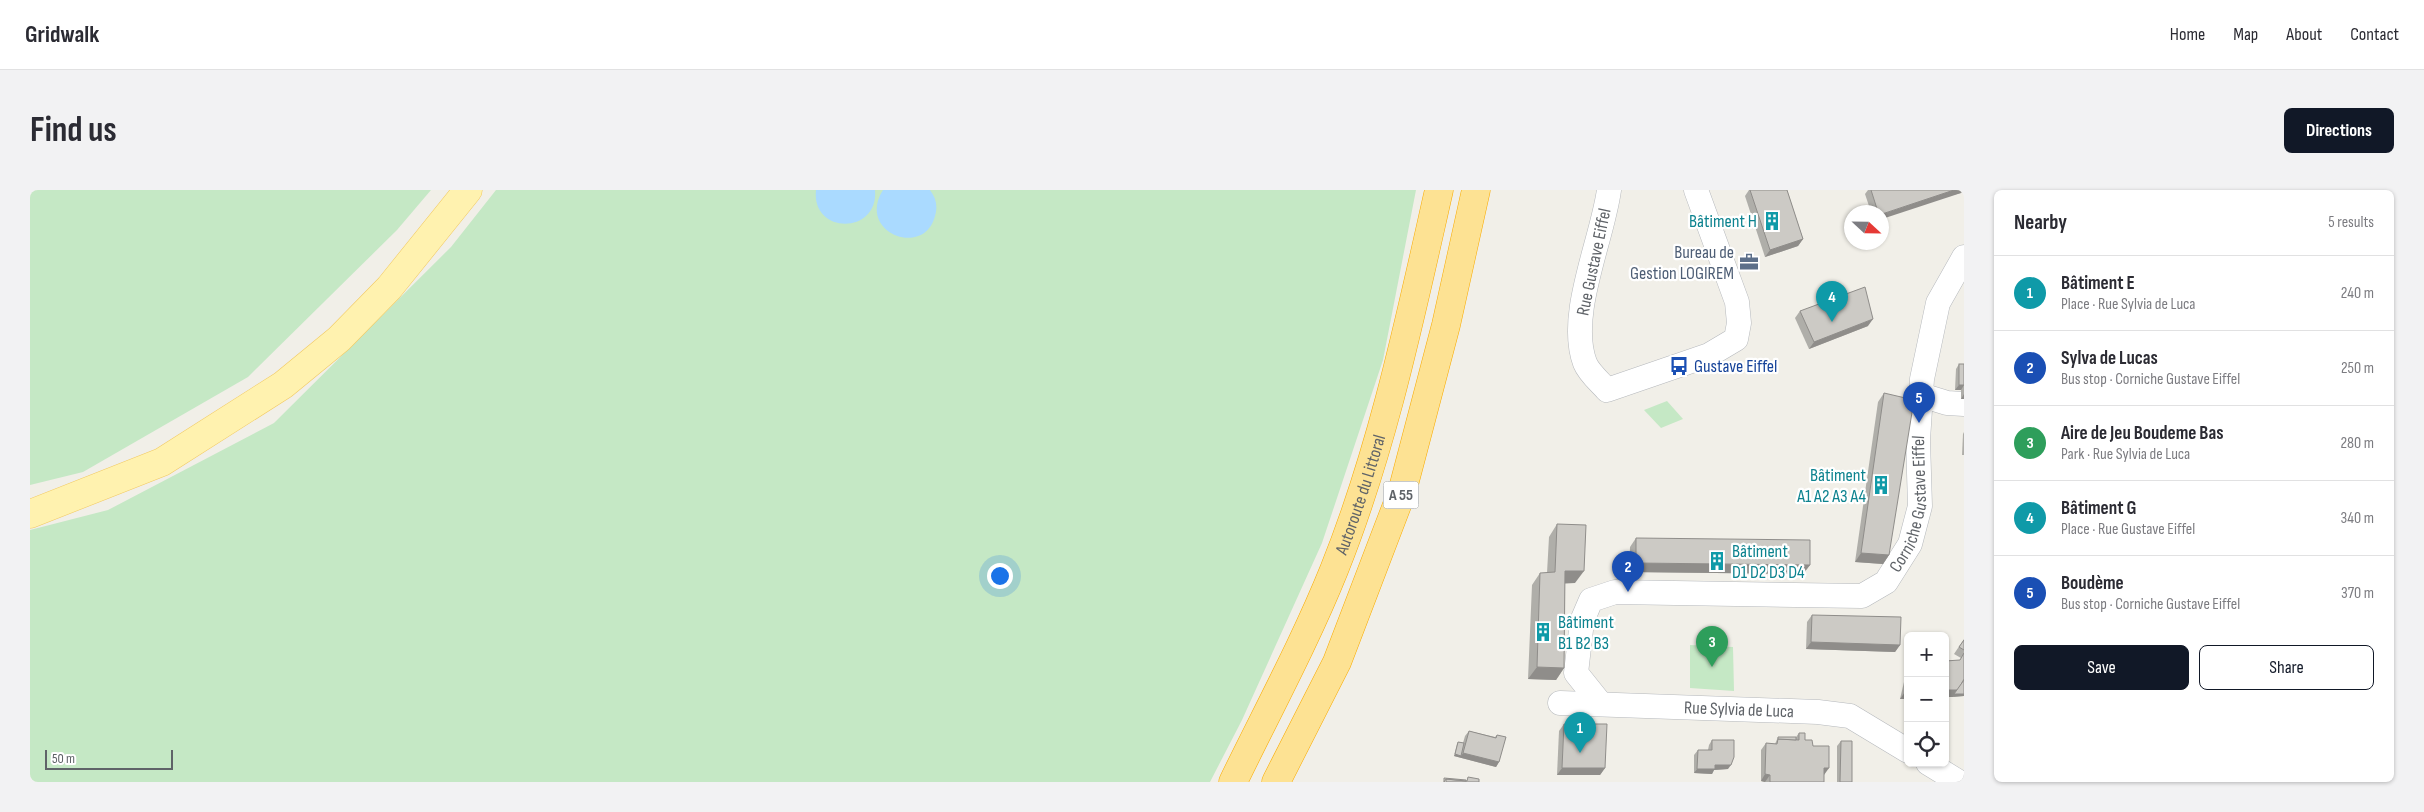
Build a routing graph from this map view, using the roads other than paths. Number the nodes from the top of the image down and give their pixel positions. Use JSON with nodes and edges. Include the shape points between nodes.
{"nodes":[{"id":1,"x":468,"y":190,"type":"edge"},
{"id":2,"x":1439,"y":190,"type":"edge"},
{"id":3,"x":1476,"y":190,"type":"edge"},
{"id":4,"x":1609,"y":190,"type":"edge"},
{"id":5,"x":1696,"y":190,"type":"edge"},
{"id":6,"x":1964,"y":258,"type":"edge"},
{"id":7,"x":1921,"y":395,"type":"junction"},
{"id":8,"x":1964,"y":404,"type":"edge"},
{"id":9,"x":30,"y":514,"type":"edge"},
{"id":10,"x":1560,"y":703,"type":"dead end"},
{"id":11,"x":1600,"y":704,"type":"junction"},
{"id":12,"x":1904,"y":749,"type":"edge"},
{"id":13,"x":1935,"y":767,"type":"edge"},
{"id":14,"x":1233,"y":782,"type":"edge"},
{"id":15,"x":1276,"y":782,"type":"edge"},
{"id":16,"x":1959,"y":782,"type":"edge"}],
"edges":[{"from":1,"to":9,"type":"main road","via":[[389,288],[339,339],[283,385],[162,462]]},
{"from":2,"to":14,"type":"highway","name":"Autoroute du Littoral","number":"A 55","via":[[1408,331],[1360,496],[1334,570]]},
{"from":3,"to":15,"type":"highway","name":"Autoroute du Littoral","number":"A 55","via":[[1446,324],[1402,492],[1337,662]]},
{"from":4,"to":5,"type":"street","name":"Rue Gustave Eiffel","via":[[1581,314],[1581,346],[1586,365],[1607,390],[1709,355],[1736,339],[1739,323],[1737,302]]},
{"from":6,"to":7,"type":"street","name":"Corniche Gustave Eiffel","via":[[1938,303]]},
{"from":7,"to":8,"type":"street","via":[[1947,403]]},
{"from":7,"to":11,"type":"street","name":"Corniche Gustave Eiffel","via":[[1918,440],[1920,506],[1910,544],[1886,582],[1862,596],[1615,592],[1591,600],[1582,621],[1576,673]]},
{"from":10,"to":11,"type":"street","name":"Rue Sylvia de Luca"},
{"from":11,"to":12,"type":"street","name":"Rue Sylvia de Luca","via":[[1850,716]]},
{"from":13,"to":16,"type":"street"}]}
